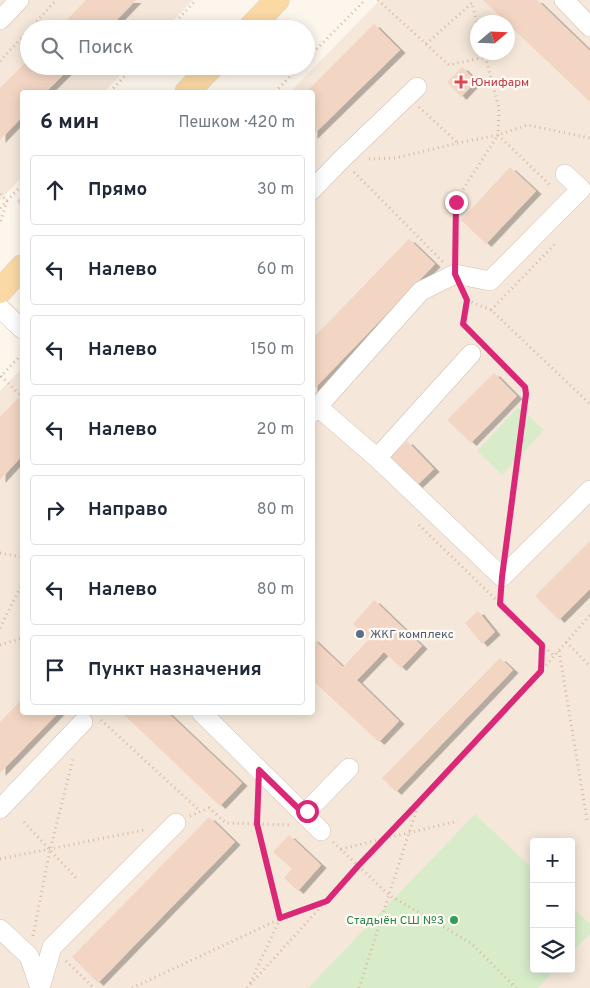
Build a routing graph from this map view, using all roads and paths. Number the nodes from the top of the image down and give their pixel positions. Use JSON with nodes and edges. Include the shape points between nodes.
{"nodes":[{"id":1,"x":19,"y":0,"type":"edge"},
{"id":2,"x":56,"y":0,"type":"edge"},
{"id":3,"x":196,"y":0,"type":"edge"},
{"id":4,"x":277,"y":0,"type":"edge"},
{"id":5,"x":364,"y":0,"type":"edge"},
{"id":6,"x":378,"y":0,"type":"edge"},
{"id":7,"x":564,"y":0,"type":"edge"},
{"id":8,"x":475,"y":15,"type":"edge"},
{"id":9,"x":0,"y":20,"type":"edge"},
{"id":10,"x":37,"y":20,"type":"edge"},
{"id":11,"x":177,"y":20,"type":"edge"},
{"id":12,"x":258,"y":20,"type":"edge"},
{"id":13,"x":590,"y":26,"type":"edge"},
{"id":14,"x":20,"y":39,"type":"edge"},
{"id":15,"x":426,"y":44,"type":"junction"},
{"id":16,"x":315,"y":51,"type":"edge"},
{"id":17,"x":0,"y":60,"type":"edge"},
{"id":18,"x":472,"y":60,"type":"edge"},
{"id":19,"x":486,"y":60,"type":"edge"},
{"id":20,"x":126,"y":75,"type":"edge"},
{"id":21,"x":203,"y":75,"type":"edge"},
{"id":22,"x":291,"y":75,"type":"edge"},
{"id":23,"x":112,"y":90,"type":"edge"},
{"id":24,"x":188,"y":90,"type":"edge"},
{"id":25,"x":277,"y":90,"type":"edge"},
{"id":26,"x":412,"y":92,"type":"joint"},
{"id":27,"x":498,"y":135,"type":"junction"},
{"id":28,"x":590,"y":138,"type":"edge"},
{"id":29,"x":458,"y":143,"type":"junction"},
{"id":30,"x":341,"y":160,"type":"junction"},
{"id":31,"x":565,"y":174,"type":"dead end"},
{"id":32,"x":20,"y":187,"type":"edge"},
{"id":33,"x":315,"y":187,"type":"edge"},
{"id":34,"x":0,"y":194,"type":"edge"},
{"id":35,"x":7,"y":201,"type":"junction"},
{"id":36,"x":567,"y":203,"type":"junction"},
{"id":37,"x":0,"y":208,"type":"edge"},
{"id":38,"x":0,"y":222,"type":"edge"},
{"id":39,"x":557,"y":242,"type":"dead end"},
{"id":40,"x":20,"y":269,"type":"edge"},
{"id":41,"x":455,"y":274,"type":"junction"},
{"id":42,"x":0,"y":291,"type":"edge"},
{"id":43,"x":467,"y":300,"type":"junction"},
{"id":44,"x":0,"y":308,"type":"edge"},
{"id":45,"x":491,"y":310,"type":"junction"},
{"id":46,"x":20,"y":327,"type":"edge"},
{"id":47,"x":477,"y":346,"type":"junction"},
{"id":48,"x":20,"y":356,"type":"edge"},
{"id":49,"x":0,"y":377,"type":"edge"},
{"id":50,"x":20,"y":395,"type":"edge"},
{"id":51,"x":590,"y":404,"type":"edge"},
{"id":52,"x":315,"y":410,"type":"edge"},
{"id":53,"x":377,"y":458,"type":"junction"},
{"id":54,"x":590,"y":490,"type":"edge"},
{"id":55,"x":416,"y":523,"type":"dead end"},
{"id":56,"x":0,"y":553,"type":"edge"},
{"id":57,"x":20,"y":557,"type":"edge"},
{"id":58,"x":502,"y":577,"type":"junction"},
{"id":59,"x":20,"y":588,"type":"edge"},
{"id":60,"x":500,"y":604,"type":"junction"},
{"id":61,"x":590,"y":615,"type":"edge"},
{"id":62,"x":0,"y":628,"type":"edge"},
{"id":63,"x":20,"y":639,"type":"edge"},
{"id":64,"x":566,"y":642,"type":"junction"},
{"id":65,"x":0,"y":645,"type":"edge"},
{"id":66,"x":542,"y":645,"type":"junction"},
{"id":67,"x":558,"y":651,"type":"junction"},
{"id":68,"x":554,"y":656,"type":"junction"},
{"id":69,"x":590,"y":666,"type":"edge"},
{"id":70,"x":541,"y":671,"type":"junction"},
{"id":71,"x":204,"y":715,"type":"edge"},
{"id":72,"x":91,"y":721,"type":"junction"},
{"id":73,"x":349,"y":768,"type":"dead end"},
{"id":74,"x":259,"y":770,"type":"junction"},
{"id":75,"x":418,"y":803,"type":"junction"},
{"id":76,"x":0,"y":808,"type":"edge"},
{"id":77,"x":200,"y":812,"type":"dead end"},
{"id":78,"x":304,"y":814,"type":"junction"},
{"id":79,"x":458,"y":820,"type":"dead end"},
{"id":80,"x":590,"y":820,"type":"edge"},
{"id":81,"x":24,"y":822,"type":"dead end"},
{"id":82,"x":176,"y":823,"type":"dead end"},
{"id":83,"x":321,"y":831,"type":"dead end"},
{"id":84,"x":408,"y":833,"type":"junction"},
{"id":85,"x":382,"y":840,"type":"junction"},
{"id":86,"x":341,"y":849,"type":"dead end"},
{"id":87,"x":50,"y":850,"type":"junction"},
{"id":88,"x":358,"y":866,"type":"junction"},
{"id":89,"x":78,"y":880,"type":"dead end"},
{"id":90,"x":389,"y":896,"type":"junction"},
{"id":91,"x":327,"y":901,"type":"junction"},
{"id":92,"x":280,"y":918,"type":"junction"},
{"id":93,"x":0,"y":928,"type":"edge"},
{"id":94,"x":52,"y":947,"type":"junction"},
{"id":95,"x":29,"y":956,"type":"junction"},
{"id":96,"x":248,"y":987,"type":"edge"},
{"id":97,"x":40,"y":988,"type":"edge"},
{"id":98,"x":94,"y":988,"type":"edge"},
{"id":99,"x":132,"y":988,"type":"edge"},
{"id":100,"x":360,"y":988,"type":"edge"},
{"id":101,"x":516,"y":988,"type":"edge"}],
"edges":[{"from":1,"to":9,"type":"lane"},
{"from":2,"to":10,"type":"path"},
{"from":3,"to":11,"type":"path"},
{"from":4,"to":12,"type":"main road"},
{"from":5,"to":16,"type":"path"},
{"from":6,"to":15,"type":"path"},
{"from":7,"to":13,"type":"lane"},
{"from":8,"to":15,"type":"path","via":[[472,3]]},
{"from":14,"to":17,"type":"path"},
{"from":15,"to":18,"type":"path","via":[[449,65]]},
{"from":19,"to":27,"type":"path","via":[[499,109]]},
{"from":20,"to":23,"type":"path"},
{"from":21,"to":24,"type":"main road"},
{"from":22,"to":25,"type":"path"},
{"from":26,"to":29,"type":"path"},
{"from":26,"to":30,"type":"lane"},
{"from":27,"to":28,"type":"path","via":[[526,125]]},
{"from":27,"to":29,"type":"path"},
{"from":27,"to":36,"type":"path"},
{"from":27,"to":41,"type":"path","via":[[456,202]]},
{"from":29,"to":30,"type":"path","via":[[396,158]]},
{"from":30,"to":33,"type":"lane"},
{"from":30,"to":41,"type":"path"},
{"from":31,"to":36,"type":"lane","via":[[580,189]]},
{"from":32,"to":35,"type":"path"},
{"from":34,"to":35,"type":"path"},
{"from":35,"to":37,"type":"path"},
{"from":35,"to":38,"type":"path"},
{"from":36,"to":41,"type":"lane","via":[[490,281]]},
{"from":39,"to":45,"type":"path"},
{"from":40,"to":42,"type":"main road"},
{"from":41,"to":43,"type":"path"},
{"from":41,"to":52,"type":"lane","via":[[422,291]]},
{"from":43,"to":45,"type":"path"},
{"from":43,"to":47,"type":"path","via":[[463,324]]},
{"from":44,"to":46,"type":"lane"},
{"from":45,"to":51,"type":"path"},
{"from":47,"to":53,"type":"lane"},
{"from":47,"to":58,"type":"path","via":[[525,387],[526,394]]},
{"from":48,"to":49,"type":"path"},
{"from":49,"to":50,"type":"path"},
{"from":52,"to":53,"type":"lane"},
{"from":53,"to":58,"type":"lane"},
{"from":54,"to":58,"type":"lane"},
{"from":55,"to":60,"type":"path"},
{"from":56,"to":57,"type":"path"},
{"from":58,"to":60,"type":"path"},
{"from":59,"to":62,"type":"path"},
{"from":60,"to":66,"type":"path"},
{"from":61,"to":64,"type":"path"},
{"from":63,"to":65,"type":"path"},
{"from":64,"to":67,"type":"path"},
{"from":64,"to":69,"type":"path"},
{"from":66,"to":68,"type":"path"},
{"from":66,"to":70,"type":"path"},
{"from":67,"to":68,"type":"path"},
{"from":67,"to":80,"type":"path","via":[[587,820]]},
{"from":68,"to":70,"type":"path"},
{"from":70,"to":75,"type":"path"},
{"from":71,"to":74,"type":"lane"},
{"from":72,"to":76,"type":"lane"},
{"from":72,"to":77,"type":"path"},
{"from":72,"to":87,"type":"path"},
{"from":73,"to":78,"type":"lane"},
{"from":74,"to":78,"type":"lane"},
{"from":74,"to":92,"type":"path","via":[[257,824]]},
{"from":75,"to":84,"type":"path"},
{"from":75,"to":85,"type":"path"},
{"from":78,"to":83,"type":"lane"},
{"from":79,"to":84,"type":"path"},
{"from":81,"to":87,"type":"path"},
{"from":82,"to":94,"type":"lane"},
{"from":84,"to":85,"type":"path"},
{"from":84,"to":90,"type":"path"},
{"from":85,"to":86,"type":"path"},
{"from":85,"to":88,"type":"path"},
{"from":87,"to":89,"type":"path"},
{"from":87,"to":95,"type":"path"},
{"from":88,"to":90,"type":"path"},
{"from":88,"to":91,"type":"path"},
{"from":90,"to":100,"type":"path"},
{"from":90,"to":101,"type":"path","via":[[471,943]]},
{"from":91,"to":92,"type":"path"},
{"from":91,"to":96,"type":"path"},
{"from":92,"to":96,"type":"path"},
{"from":92,"to":99,"type":"path"},
{"from":93,"to":95,"type":"lane"},
{"from":94,"to":97,"type":"lane"},
{"from":94,"to":98,"type":"path"},
{"from":95,"to":97,"type":"lane"}]}
